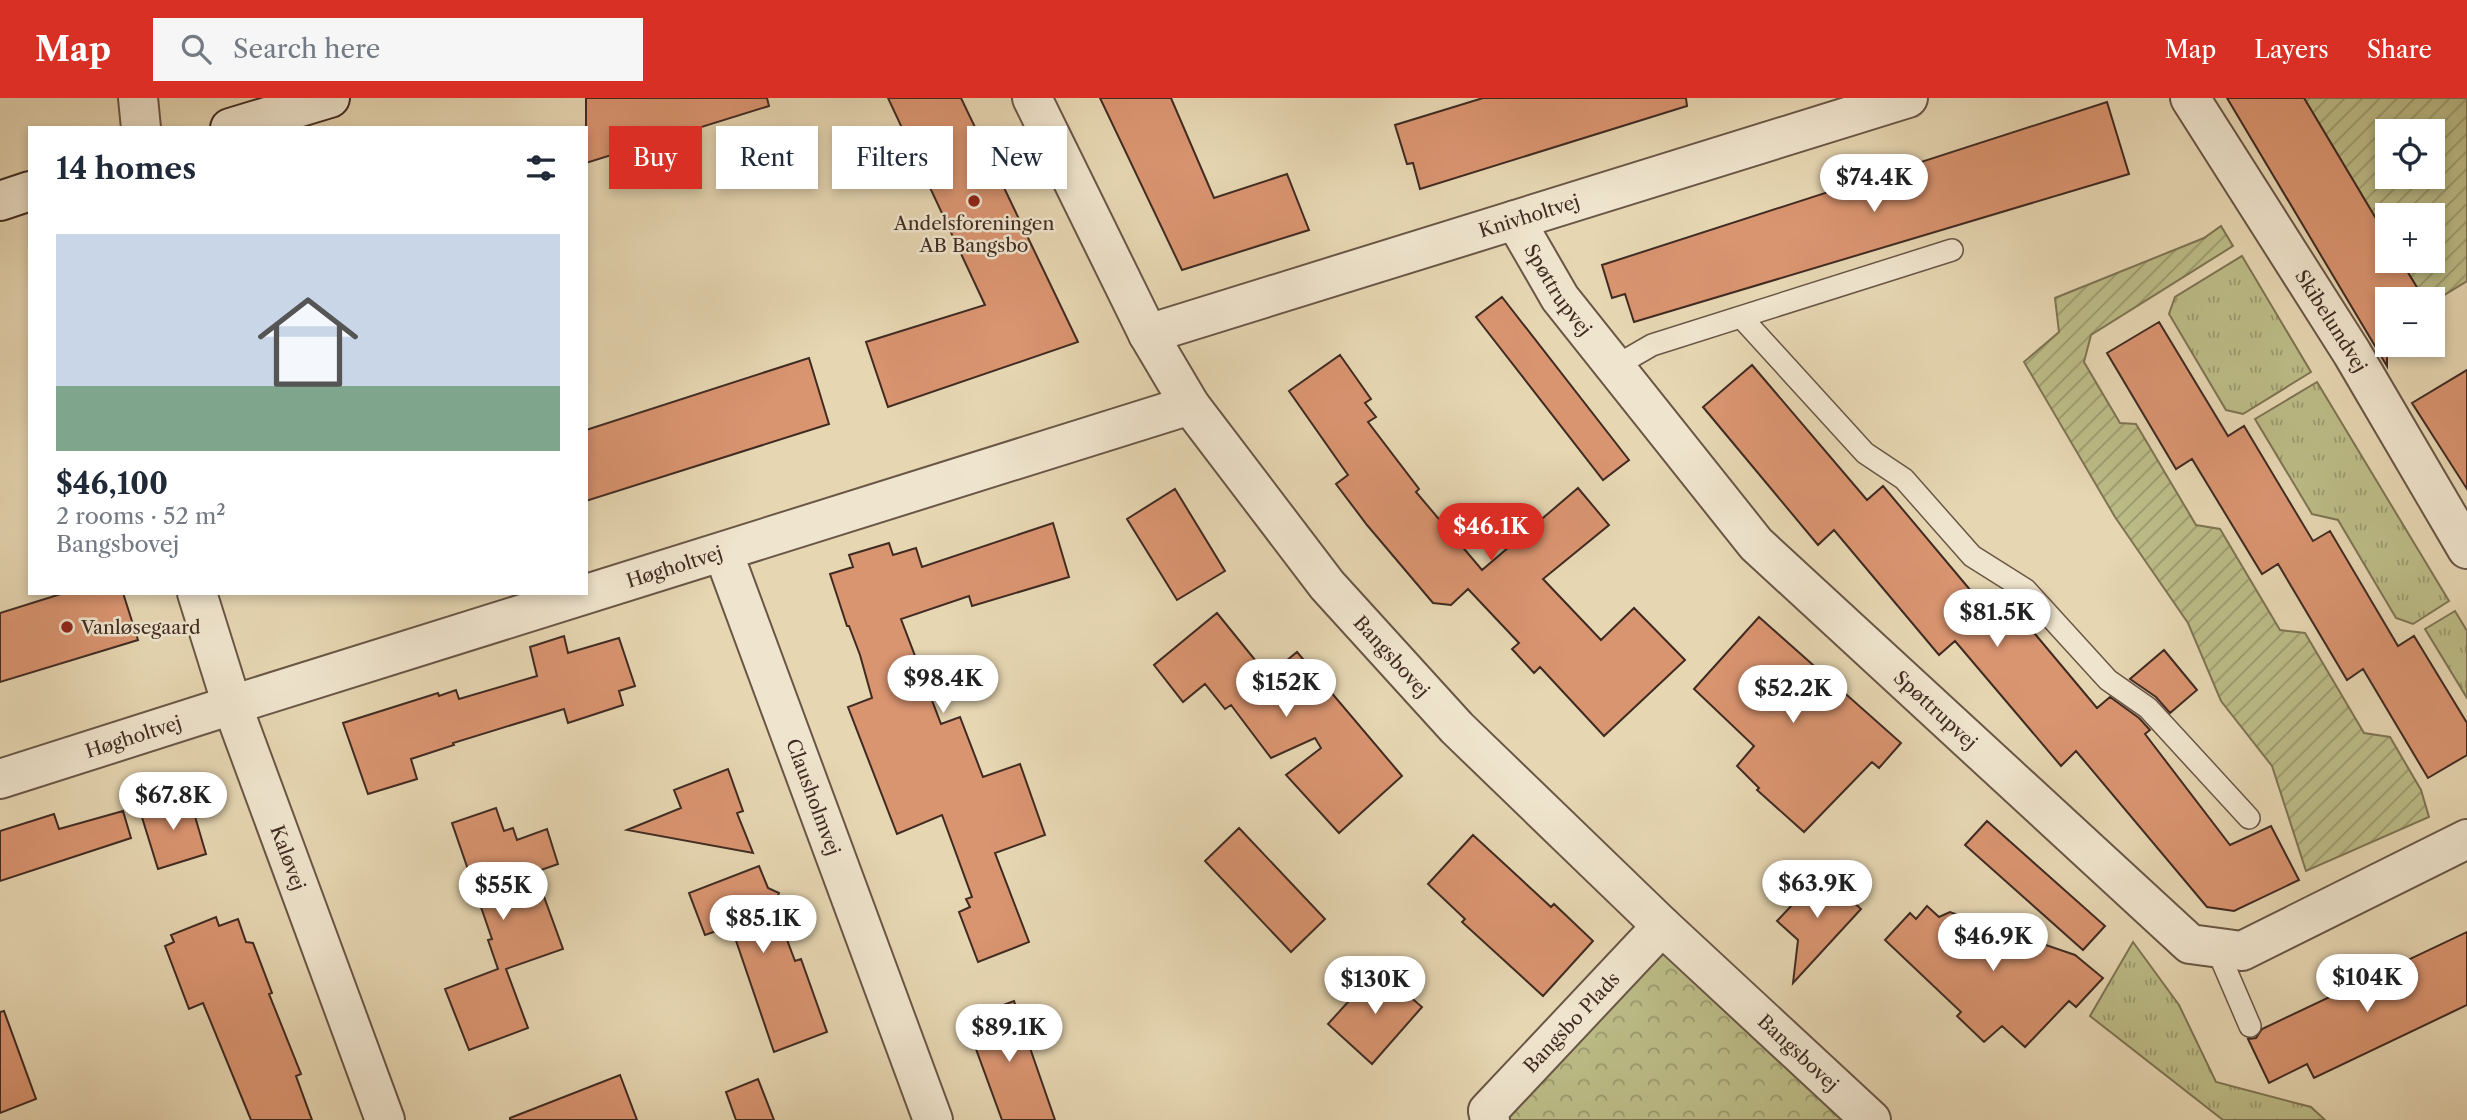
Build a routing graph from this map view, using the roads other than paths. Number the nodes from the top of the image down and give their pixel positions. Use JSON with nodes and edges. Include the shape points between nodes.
{"nodes":[{"id":1,"x":138,"y":98,"type":"edge"},
{"id":2,"x":330,"y":98,"type":"edge"},
{"id":3,"x":1032,"y":98,"type":"edge"},
{"id":4,"x":1908,"y":98,"type":"edge"},
{"id":5,"x":2190,"y":98,"type":"edge"},
{"id":6,"x":141,"y":126,"type":"edge"},
{"id":7,"x":237,"y":126,"type":"edge"},
{"id":8,"x":28,"y":192,"type":"edge"},
{"id":9,"x":0,"y":201,"type":"edge"},
{"id":10,"x":1516,"y":219,"type":"junction"},
{"id":11,"x":1952,"y":250,"type":"dead end"},
{"id":12,"x":1741,"y":317,"type":"junction"},
{"id":13,"x":1149,"y":334,"type":"junction"},
{"id":14,"x":1614,"y":367,"type":"junction"},
{"id":15,"x":1190,"y":405,"type":"junction"},
{"id":16,"x":2467,"y":549,"type":"edge"},
{"id":17,"x":723,"y":552,"type":"junction"},
{"id":18,"x":588,"y":594,"type":"edge"},
{"id":19,"x":198,"y":595,"type":"edge"},
{"id":20,"x":585,"y":595,"type":"edge"},
{"id":21,"x":232,"y":705,"type":"junction"},
{"id":22,"x":0,"y":779,"type":"edge"},
{"id":23,"x":2249,"y":818,"type":"dead end"},
{"id":24,"x":2467,"y":839,"type":"edge"},
{"id":25,"x":1662,"y":926,"type":"junction"},
{"id":26,"x":2217,"y":947,"type":"junction"},
{"id":27,"x":2250,"y":1026,"type":"dead end"},
{"id":28,"x":385,"y":1120,"type":"edge"},
{"id":29,"x":933,"y":1120,"type":"edge"},
{"id":30,"x":1490,"y":1120,"type":"edge"},
{"id":31,"x":1871,"y":1120,"type":"edge"}],
"edges":[{"from":1,"to":6,"type":"street"},
{"from":2,"to":7,"type":"street"},
{"from":3,"to":13,"type":"street","name":"Bangsbovej"},
{"from":4,"to":10,"type":"street","name":"Knivholtvej"},
{"from":5,"to":16,"type":"street","name":"Skibelundvej","via":[[2352,353]]},
{"from":8,"to":9,"type":"street"},
{"from":10,"to":13,"type":"street","name":"Knivholtvej"},
{"from":10,"to":14,"type":"street","name":"Spøttrupvej","via":[[1560,298]]},
{"from":11,"to":12,"type":"lane"},
{"from":12,"to":14,"type":"lane","via":[[1652,345]]},
{"from":12,"to":23,"type":"lane","via":[[1865,453],[1904,479],[1972,556],[2026,590],[2108,680],[2148,708]]},
{"from":13,"to":15,"type":"street","name":"Bangsbovej"},
{"from":14,"to":26,"type":"street","name":"Spøttrupvej","via":[[1756,544],[2190,944]]},
{"from":15,"to":17,"type":"street","name":"Høgholtvej"},
{"from":15,"to":25,"type":"street","name":"Bangsbovej","via":[[1327,585],[1457,728]]},
{"from":17,"to":18,"type":"street","name":"Høgholtvej"},
{"from":17,"to":29,"type":"street","name":"Clausholmvej"},
{"from":19,"to":21,"type":"street","name":"Kaløvej"},
{"from":20,"to":21,"type":"street","name":"Høgholtvej"},
{"from":21,"to":22,"type":"street","name":"Høgholtvej"},
{"from":21,"to":28,"type":"street","name":"Kaløvej"},
{"from":24,"to":26,"type":"street","name":"Spøttrupvej","via":[[2242,951]]},
{"from":25,"to":30,"type":"street","name":"Bangsbo Plads","via":[[1488,1111]]},
{"from":25,"to":31,"type":"street","name":"Bangsbovej"},
{"from":26,"to":27,"type":"lane"}]}
